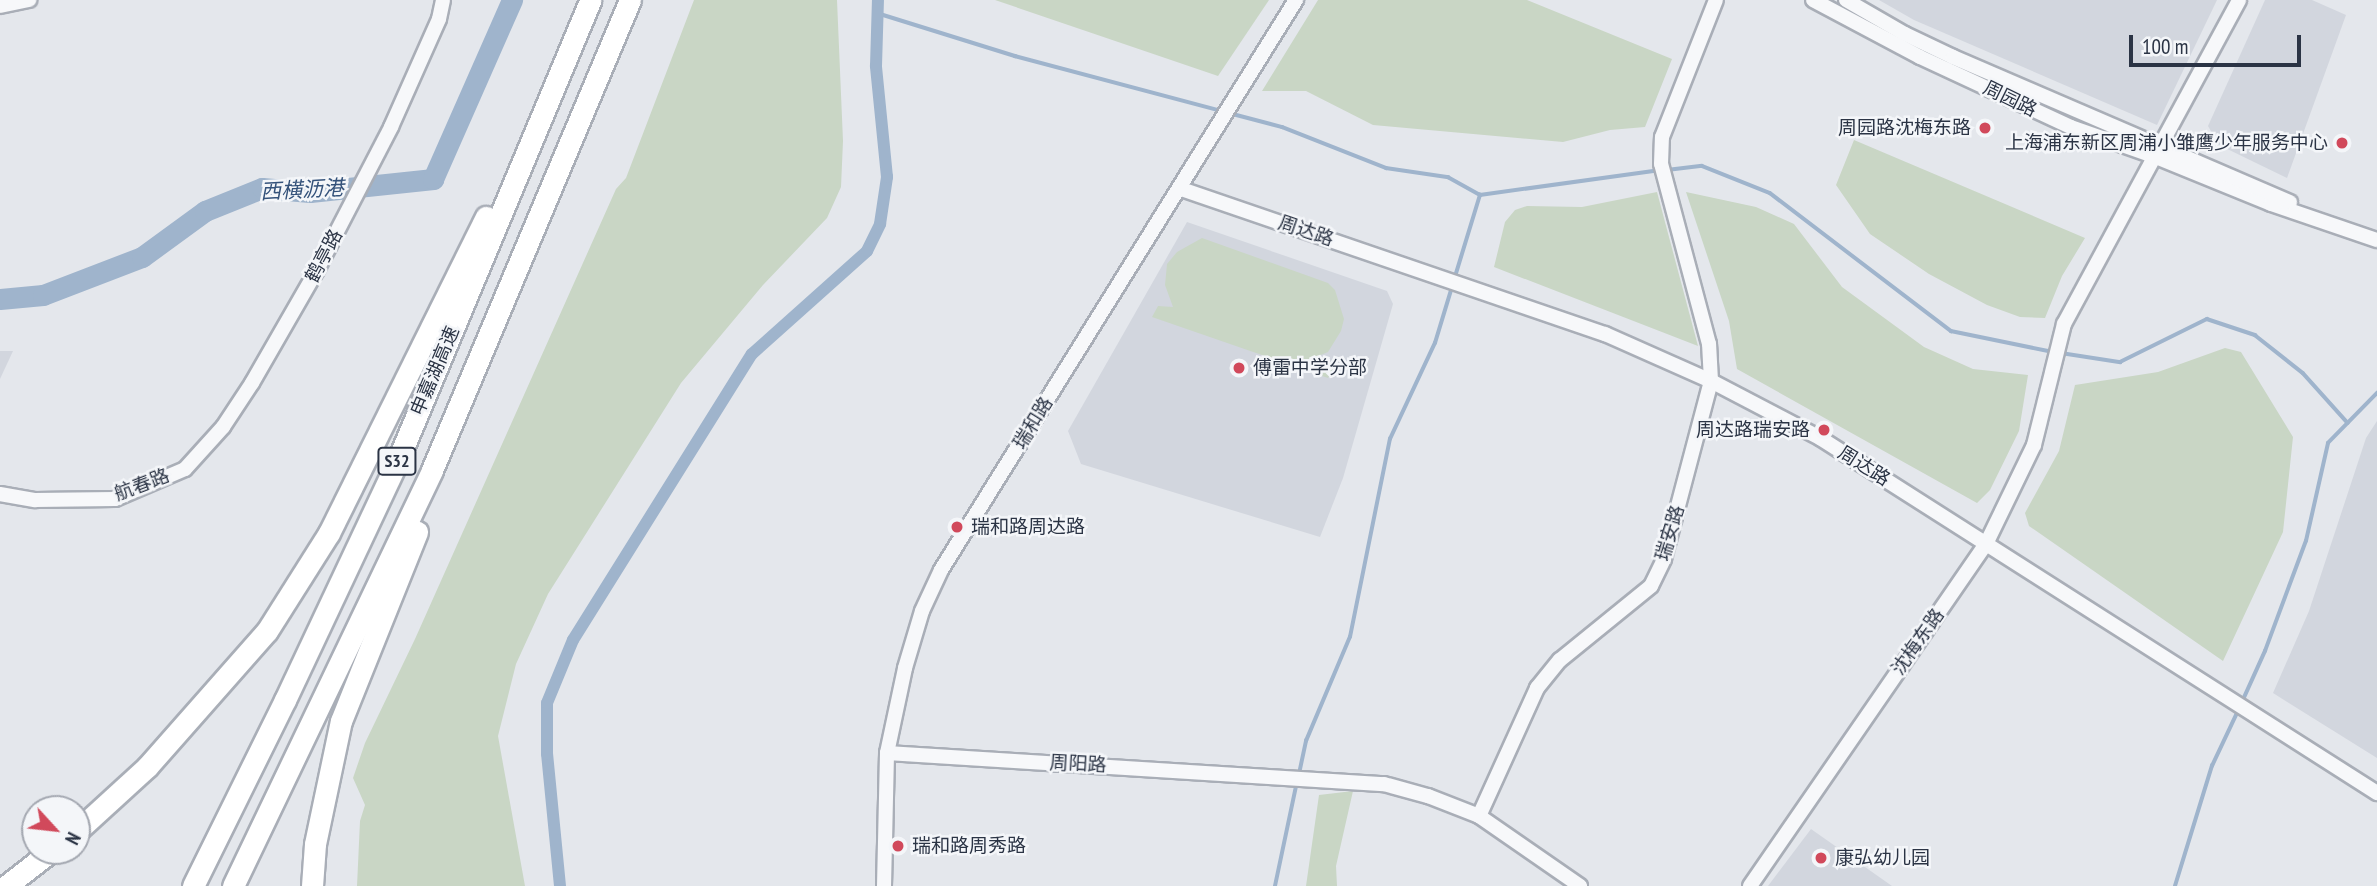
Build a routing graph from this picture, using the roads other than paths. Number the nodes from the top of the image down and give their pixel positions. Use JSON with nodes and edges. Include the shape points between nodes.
{"nodes":[{"id":1,"x":29,"y":0,"type":"edge"},
{"id":2,"x":443,"y":0,"type":"edge"},
{"id":3,"x":590,"y":0,"type":"edge"},
{"id":4,"x":630,"y":0,"type":"edge"},
{"id":5,"x":1296,"y":0,"type":"edge"},
{"id":6,"x":1716,"y":0,"type":"edge"},
{"id":7,"x":1813,"y":0,"type":"edge"},
{"id":8,"x":1846,"y":0,"type":"edge"},
{"id":9,"x":2239,"y":0,"type":"edge"},
{"id":10,"x":0,"y":6,"type":"edge"},
{"id":11,"x":579,"y":27,"type":"junction"},
{"id":12,"x":615,"y":40,"type":"junction"},
{"id":13,"x":2159,"y":150,"type":"junction"},
{"id":14,"x":1181,"y":188,"type":"junction"},
{"id":15,"x":2377,"y":240,"type":"edge"},
{"id":16,"x":1711,"y":381,"type":"junction"},
{"id":17,"x":223,"y":427,"type":"joint"},
{"id":18,"x":0,"y":495,"type":"edge"},
{"id":19,"x":1986,"y":544,"type":"junction"},
{"id":20,"x":887,"y":752,"type":"junction"},
{"id":21,"x":2377,"y":793,"type":"edge"},
{"id":22,"x":1479,"y":816,"type":"junction"},
{"id":23,"x":91,"y":818,"type":"edge"},
{"id":24,"x":33,"y":865,"type":"edge"},
{"id":25,"x":9,"y":883,"type":"edge"},
{"id":26,"x":193,"y":886,"type":"edge"},
{"id":27,"x":233,"y":886,"type":"edge"},
{"id":28,"x":310,"y":886,"type":"edge"},
{"id":29,"x":884,"y":886,"type":"edge"},
{"id":30,"x":1580,"y":886,"type":"edge"},
{"id":31,"x":1750,"y":886,"type":"edge"}],
"edges":[{"from":1,"to":10,"type":"street"},
{"from":2,"to":17,"type":"street","name":"鹤亭路","via":[[439,19],[371,166],[252,383]]},
{"from":3,"to":11,"type":"highway","name":"申嘉湖高速","number":"S32"},
{"from":4,"to":12,"type":"highway","name":"申嘉湖高速","number":"S32"},
{"from":5,"to":14,"type":"street","name":"瑞和路"},
{"from":6,"to":16,"type":"street","name":"瑞安路","via":[[1662,137],[1661,164],[1709,344]]},
{"from":7,"to":13,"type":"street","name":"周园路","via":[[1920,57],[2071,127]]},
{"from":8,"to":13,"type":"street","name":"周园路","via":[[1905,34]]},
{"from":9,"to":13,"type":"street"},
{"from":11,"to":23,"type":"highway","via":[[330,533],[267,631],[147,767]]},
{"from":11,"to":26,"type":"highway","name":"申嘉湖高速","number":"S32","via":[[398,460]]},
{"from":12,"to":27,"type":"highway","name":"申嘉湖高速","number":"S32","via":[[432,470]]},
{"from":12,"to":28,"type":"highway","via":[[341,722]]},
{"from":13,"to":15,"type":"street","name":"周园路"},
{"from":13,"to":19,"type":"street","name":"沈梅东路","via":[[2064,324],[2034,445]]},
{"from":14,"to":16,"type":"street","name":"周达路","via":[[1605,334]]},
{"from":14,"to":20,"type":"street","name":"瑞和路","via":[[941,570],[908,656]]},
{"from":16,"to":19,"type":"street","name":"周达路","via":[[1820,438]]},
{"from":16,"to":22,"type":"street","name":"瑞安路","via":[[1664,559],[1651,586],[1560,660],[1537,688]]},
{"from":17,"to":18,"type":"street","name":"航春路","via":[[184,469],[115,499],[35,500]]},
{"from":19,"to":21,"type":"street","name":"周达路"},
{"from":19,"to":31,"type":"street","name":"沈梅东路"},
{"from":20,"to":22,"type":"street","name":"周阳路","via":[[1384,784]]},
{"from":20,"to":29,"type":"street","name":"瑞和路"},
{"from":22,"to":30,"type":"street"},
{"from":24,"to":25,"type":"highway"}]}
